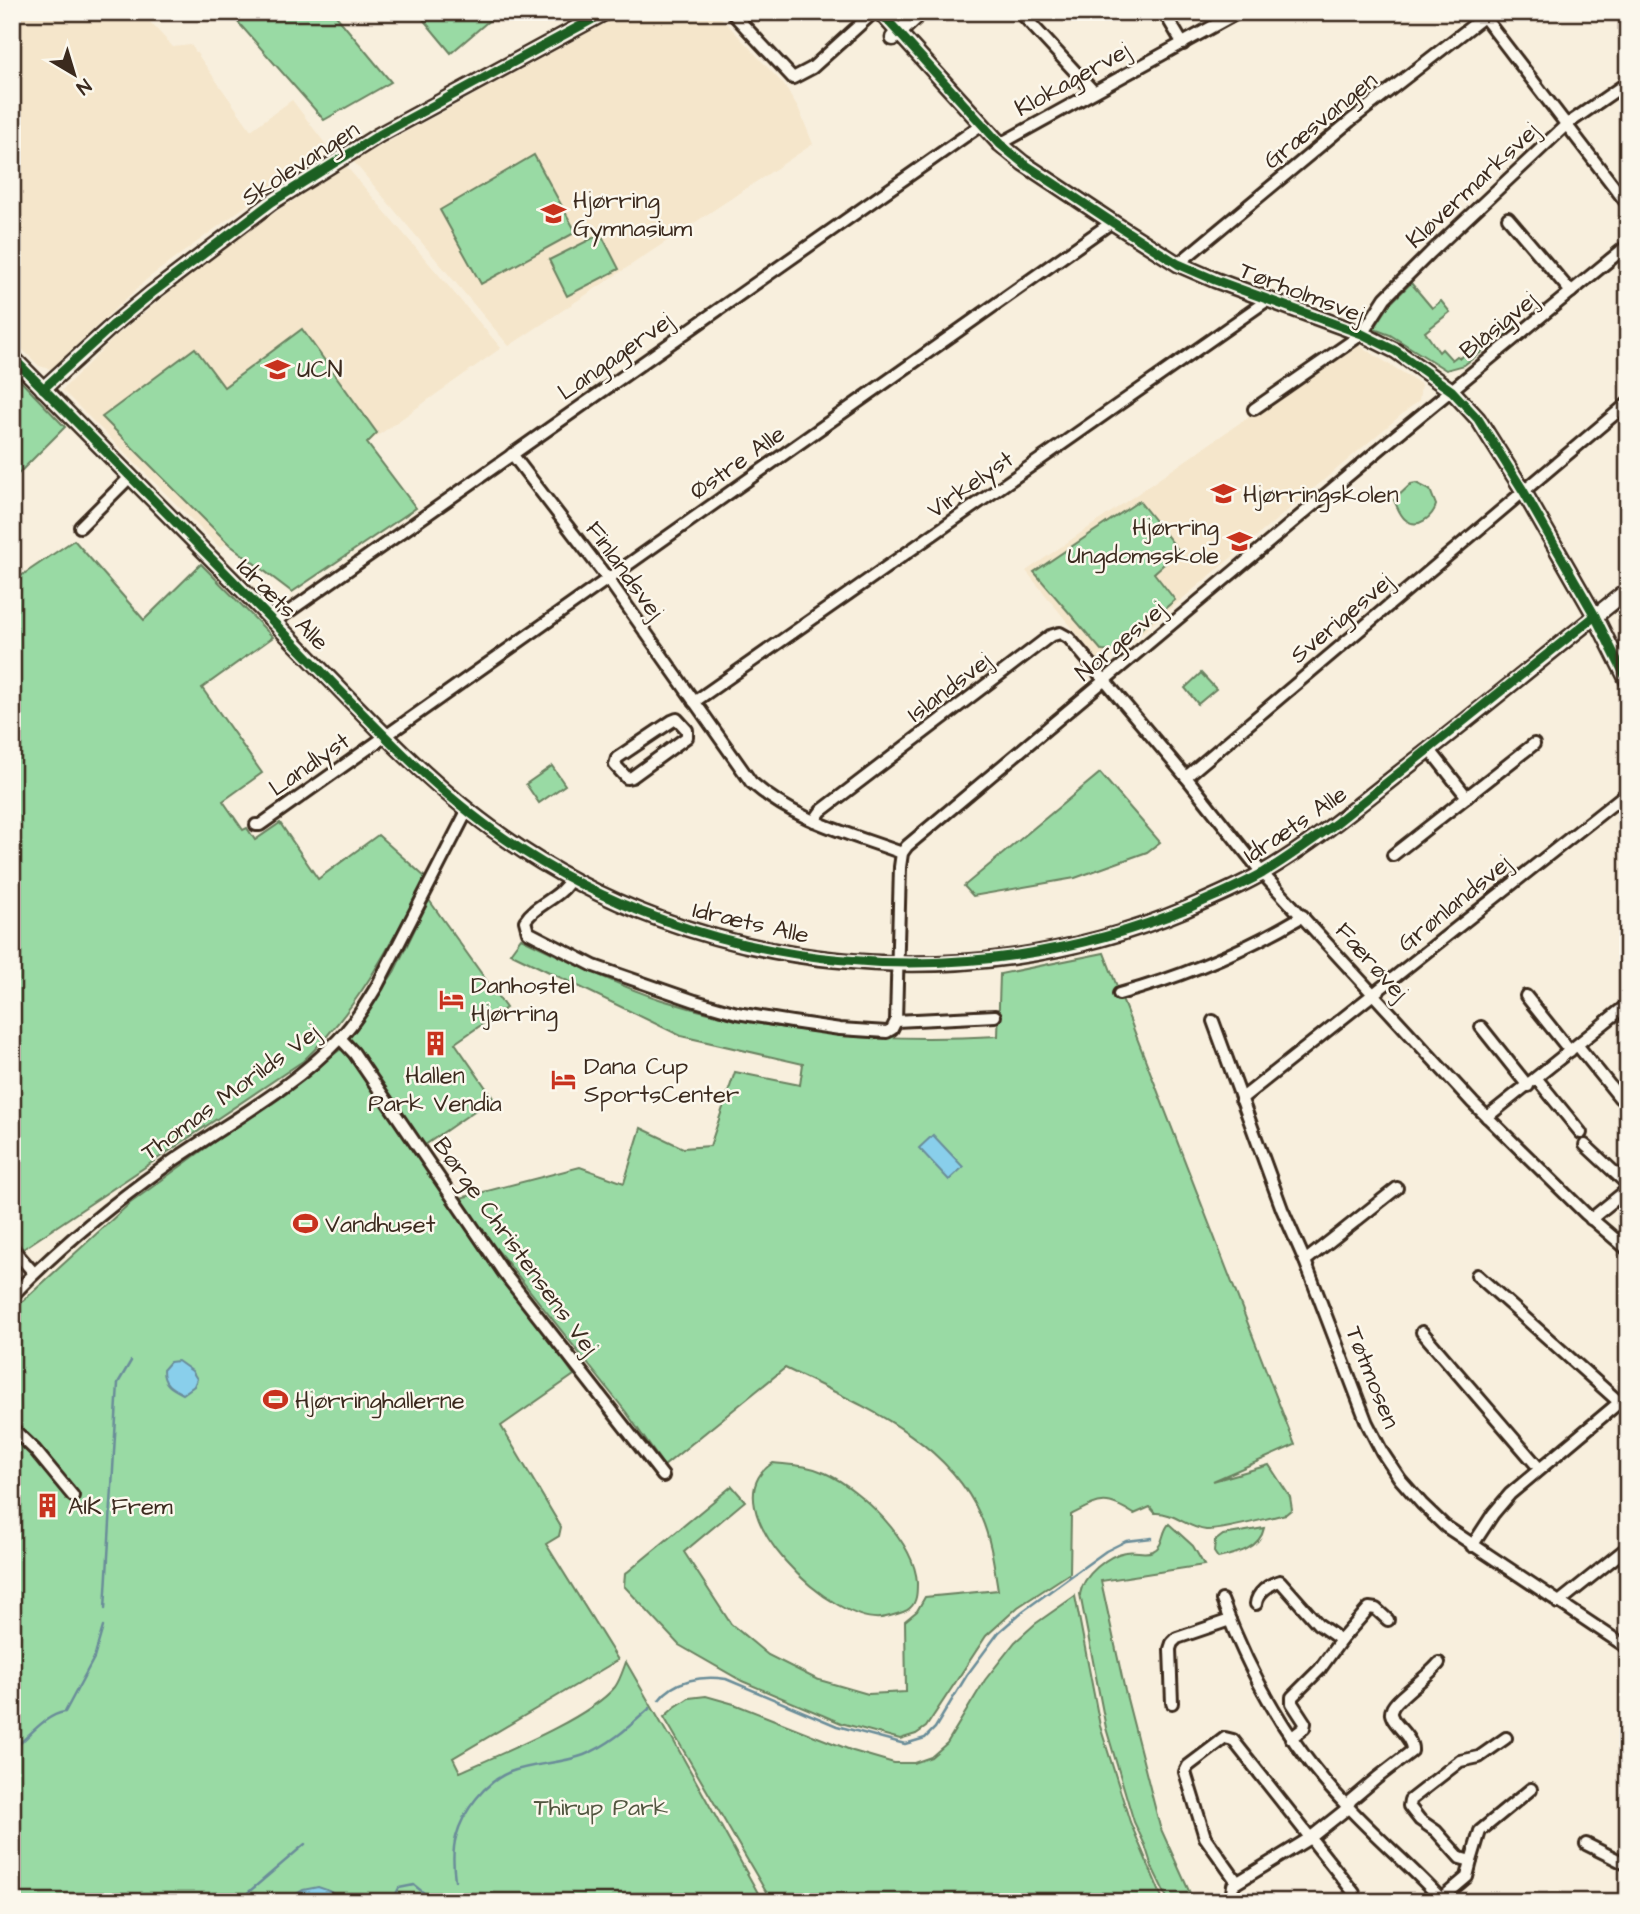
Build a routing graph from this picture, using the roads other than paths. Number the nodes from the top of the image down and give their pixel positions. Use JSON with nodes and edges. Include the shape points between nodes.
{"nodes":[{"id":1,"x":606,"y":12,"type":"edge"},
{"id":2,"x":921,"y":12,"type":"edge"},
{"id":3,"x":1020,"y":12,"type":"edge"},
{"id":4,"x":1164,"y":12,"type":"edge"},
{"id":5,"x":1239,"y":12,"type":"edge"},
{"id":6,"x":873,"y":13,"type":"edge"},
{"id":7,"x":734,"y":15,"type":"dead end"},
{"id":8,"x":1487,"y":15,"type":"edge"},
{"id":9,"x":895,"y":36,"type":"junction"},
{"id":10,"x":1183,"y":44,"type":"junction"},
{"id":11,"x":1628,"y":82,"type":"edge"},
{"id":12,"x":1093,"y":91,"type":"junction"},
{"id":13,"x":981,"y":125,"type":"junction"},
{"id":14,"x":1566,"y":125,"type":"junction"},
{"id":15,"x":1000,"y":144,"type":"junction"},
{"id":16,"x":1628,"y":205,"type":"edge"},
{"id":17,"x":1508,"y":218,"type":"dead end"},
{"id":18,"x":1112,"y":222,"type":"junction"},
{"id":19,"x":1628,"y":245,"type":"edge"},
{"id":20,"x":1178,"y":264,"type":"junction"},
{"id":21,"x":1571,"y":292,"type":"junction"},
{"id":22,"x":1269,"y":299,"type":"junction"},
{"id":23,"x":1362,"y":334,"type":"junction"},
{"id":24,"x":12,"y":357,"type":"edge"},
{"id":25,"x":43,"y":389,"type":"junction"},
{"id":26,"x":1452,"y":391,"type":"junction"},
{"id":27,"x":1628,"y":403,"type":"edge"},
{"id":28,"x":1254,"y":409,"type":"dead end"},
{"id":29,"x":512,"y":454,"type":"junction"},
{"id":30,"x":131,"y":476,"type":"junction"},
{"id":31,"x":1524,"y":492,"type":"junction"},
{"id":32,"x":80,"y":527,"type":"dead end"},
{"id":33,"x":608,"y":579,"type":"junction"},
{"id":34,"x":1628,"y":590,"type":"edge"},
{"id":35,"x":1595,"y":616,"type":"junction"},
{"id":36,"x":274,"y":622,"type":"junction"},
{"id":37,"x":1105,"y":681,"type":"junction"},
{"id":38,"x":1628,"y":682,"type":"edge"},
{"id":39,"x":694,"y":702,"type":"junction"},
{"id":40,"x":702,"y":712,"type":"junction"},
{"id":41,"x":684,"y":725,"type":"junction"},
{"id":42,"x":386,"y":736,"type":"junction"},
{"id":43,"x":1534,"y":744,"type":"dead end"},
{"id":44,"x":1430,"y":750,"type":"junction"},
{"id":45,"x":1186,"y":777,"type":"junction"},
{"id":46,"x":1628,"y":792,"type":"edge"},
{"id":47,"x":1467,"y":797,"type":"junction"},
{"id":48,"x":467,"y":811,"type":"junction"},
{"id":49,"x":814,"y":821,"type":"junction"},
{"id":50,"x":256,"y":825,"type":"dead end"},
{"id":51,"x":902,"y":853,"type":"junction"},
{"id":52,"x":1394,"y":855,"type":"dead end"},
{"id":53,"x":1262,"y":873,"type":"junction"},
{"id":54,"x":571,"y":878,"type":"junction"},
{"id":55,"x":1303,"y":916,"type":"junction"},
{"id":56,"x":898,"y":964,"type":"junction"},
{"id":57,"x":1119,"y":994,"type":"dead end"},
{"id":58,"x":1373,"y":995,"type":"junction"},
{"id":59,"x":1526,"y":996,"type":"dead end"},
{"id":60,"x":1628,"y":1004,"type":"edge"},
{"id":61,"x":995,"y":1016,"type":"dead end"},
{"id":62,"x":896,"y":1021,"type":"junction"},
{"id":63,"x":1213,"y":1021,"type":"dead end"},
{"id":64,"x":1481,"y":1027,"type":"dead end"},
{"id":65,"x":340,"y":1038,"type":"junction"},
{"id":66,"x":1574,"y":1048,"type":"junction"},
{"id":67,"x":1533,"y":1082,"type":"junction"},
{"id":68,"x":1620,"y":1098,"type":"dead end"},
{"id":69,"x":1241,"y":1099,"type":"junction"},
{"id":70,"x":1487,"y":1117,"type":"junction"},
{"id":71,"x":1628,"y":1187,"type":"edge"},
{"id":72,"x":1397,"y":1188,"type":"dead end"},
{"id":73,"x":1591,"y":1219,"type":"junction"},
{"id":74,"x":12,"y":1248,"type":"edge"},
{"id":75,"x":1628,"y":1250,"type":"edge"},
{"id":76,"x":1306,"y":1261,"type":"junction"},
{"id":77,"x":34,"y":1273,"type":"junction"},
{"id":78,"x":1477,"y":1275,"type":"dead end"},
{"id":79,"x":12,"y":1296,"type":"edge"},
{"id":80,"x":1422,"y":1332,"type":"dead end"},
{"id":81,"x":1624,"y":1398,"type":"edge"},
{"id":82,"x":12,"y":1428,"type":"edge"},
{"id":83,"x":1539,"y":1468,"type":"junction"},
{"id":84,"x":663,"y":1476,"type":"dead end"},
{"id":85,"x":72,"y":1496,"type":"dead end"},
{"id":86,"x":1472,"y":1546,"type":"junction"},
{"id":87,"x":1628,"y":1547,"type":"edge"},
{"id":88,"x":1222,"y":1600,"type":"dead end"},
{"id":89,"x":1558,"y":1603,"type":"junction"},
{"id":90,"x":1256,"y":1604,"type":"dead end"},
{"id":91,"x":1230,"y":1619,"type":"junction"},
{"id":92,"x":1388,"y":1620,"type":"dead end"},
{"id":93,"x":1341,"y":1640,"type":"junction"},
{"id":94,"x":1628,"y":1648,"type":"edge"},
{"id":95,"x":1439,"y":1663,"type":"dead end"},
{"id":96,"x":1172,"y":1703,"type":"dead end"},
{"id":97,"x":1291,"y":1738,"type":"junction"},
{"id":98,"x":1506,"y":1738,"type":"dead end"},
{"id":99,"x":1531,"y":1789,"type":"dead end"},
{"id":100,"x":1347,"y":1807,"type":"junction"},
{"id":101,"x":1310,"y":1838,"type":"junction"},
{"id":102,"x":1586,"y":1844,"type":"dead end"},
{"id":103,"x":1471,"y":1861,"type":"junction"},
{"id":104,"x":1628,"y":1865,"type":"edge"},
{"id":105,"x":1237,"y":1882,"type":"junction"},
{"id":106,"x":1354,"y":1893,"type":"dead end"},
{"id":107,"x":1442,"y":1900,"type":"edge"},
{"id":108,"x":1238,"y":1902,"type":"edge"}],
"edges":[{"from":1,"to":25,"type":"street","name":"Skolevangen","via":[[379,135],[272,202],[152,293]]},
{"from":2,"to":9,"type":"street"},
{"from":3,"to":12,"type":"street"},
{"from":4,"to":10,"type":"street"},
{"from":5,"to":10,"type":"street","name":"Klokagervej"},
{"from":6,"to":7,"type":"street","via":[[812,68],[793,78]]},
{"from":6,"to":9,"type":"street","name":"Tørholmsvej"},
{"from":8,"to":14,"type":"street"},
{"from":8,"to":20,"type":"street","name":"Græsvangen"},
{"from":9,"to":13,"type":"street","name":"Tørholmsvej","via":[[920,68]]},
{"from":10,"to":12,"type":"street","name":"Klokagervej"},
{"from":11,"to":14,"type":"street","name":"Kløvermarksvej"},
{"from":12,"to":15,"type":"street","name":"Klokagervej"},
{"from":13,"to":15,"type":"street","name":"Tørholmsvej"},
{"from":13,"to":29,"type":"street","name":"Langagervej"},
{"from":14,"to":16,"type":"street"},
{"from":14,"to":23,"type":"street","name":"Kløvermarksvej","via":[[1397,284]]},
{"from":15,"to":18,"type":"street","name":"Tørholmsvej"},
{"from":17,"to":21,"type":"street","name":"Blåsigvej"},
{"from":18,"to":20,"type":"street","name":"Tørholmsvej"},
{"from":18,"to":33,"type":"street","name":"Østre Alle"},
{"from":19,"to":21,"type":"street","name":"Blåsigvej"},
{"from":20,"to":22,"type":"street","name":"Tørholmsvej"},
{"from":21,"to":26,"type":"street","name":"Blåsigvej"},
{"from":22,"to":23,"type":"street","name":"Tørholmsvej"},
{"from":22,"to":39,"type":"street","name":"Virkelyst"},
{"from":23,"to":26,"type":"street","name":"Tørholmsvej"},
{"from":23,"to":28,"type":"street","name":"Tørholmsvej"},
{"from":24,"to":25,"type":"street","name":"Idræts Alle"},
{"from":25,"to":30,"type":"street","name":"Idræts Alle"},
{"from":26,"to":31,"type":"street","name":"Tørholmsvej","via":[[1478,419]]},
{"from":26,"to":37,"type":"street","name":"Norgesvej"},
{"from":27,"to":31,"type":"street","name":"Sverigesvej"},
{"from":29,"to":33,"type":"street","name":"Finlandsvej"},
{"from":29,"to":36,"type":"street","name":"Langagervej"},
{"from":30,"to":32,"type":"street"},
{"from":30,"to":36,"type":"street","name":"Idræts Alle"},
{"from":31,"to":35,"type":"street","name":"Tørholmsvej"},
{"from":31,"to":45,"type":"street","name":"Sverigesvej"},
{"from":33,"to":39,"type":"street","name":"Finlandsvej"},
{"from":33,"to":42,"type":"street","name":"Østre Alle"},
{"from":34,"to":35,"type":"street","name":"Idræts Alle"},
{"from":35,"to":38,"type":"street","name":"Tørholmsvej"},
{"from":35,"to":44,"type":"street","name":"Idræts Alle"},
{"from":36,"to":42,"type":"street","name":"Idræts Alle"},
{"from":37,"to":45,"type":"street","name":"Færøvej"},
{"from":37,"to":49,"type":"street","name":"Islandsvej","via":[[1069,638],[1060,633],[1050,636],[821,811]]},
{"from":37,"to":51,"type":"street","name":"Norgesvej"},
{"from":39,"to":40,"type":"street","name":"Finlandsvej"},
{"from":40,"to":41,"type":"street"},
{"from":40,"to":49,"type":"street","name":"Finlandsvej","via":[[751,782],[769,799]]},
{"from":41,"to":41,"type":"street","via":[[687,737],[632,777],[624,777],[615,765],[617,758],[672,721]]},
{"from":42,"to":48,"type":"street","name":"Idræts Alle"},
{"from":42,"to":50,"type":"street","name":"Landlyst"},
{"from":43,"to":47,"type":"street"},
{"from":44,"to":47,"type":"street"},
{"from":44,"to":53,"type":"street","name":"Idræts Alle","via":[[1335,824]]},
{"from":45,"to":53,"type":"street","name":"Færøvej"},
{"from":46,"to":58,"type":"street","name":"Grønlandsvej"},
{"from":47,"to":52,"type":"street"},
{"from":48,"to":54,"type":"street","name":"Idræts Alle"},
{"from":48,"to":65,"type":"street","name":"Thomas Morilds Vej","via":[[377,986]]},
{"from":49,"to":51,"type":"street","name":"Finlandsvej"},
{"from":51,"to":56,"type":"street"},
{"from":53,"to":55,"type":"street","name":"Færøvej"},
{"from":53,"to":56,"type":"street","name":"Idræts Alle","via":[[1160,919],[1107,937],[1001,959]]},
{"from":54,"to":56,"type":"street","name":"Idræts Alle","via":[[626,906],[701,933],[844,961]]},
{"from":54,"to":62,"type":"street","via":[[525,925],[535,936],[594,965],[666,993],[737,1013],[881,1032],[892,1029]]},
{"from":55,"to":57,"type":"street","via":[[1196,970]]},
{"from":55,"to":58,"type":"street","name":"Færøvej"},
{"from":56,"to":62,"type":"street"},
{"from":58,"to":69,"type":"street","name":"Grønlandsvej"},
{"from":58,"to":70,"type":"street","name":"Færøvej"},
{"from":59,"to":66,"type":"street"},
{"from":60,"to":66,"type":"street"},
{"from":61,"to":62,"type":"street"},
{"from":63,"to":69,"type":"street","name":"Tøtmosen"},
{"from":64,"to":67,"type":"street"},
{"from":65,"to":77,"type":"street","name":"Thomas Morilds Vej","via":[[277,1090],[116,1202]]},
{"from":65,"to":84,"type":"street","name":"Børge Christensens Vej","via":[[504,1273]]},
{"from":66,"to":67,"type":"street"},
{"from":66,"to":68,"type":"street"},
{"from":67,"to":70,"type":"street"},
{"from":67,"to":71,"type":"street"},
{"from":69,"to":76,"type":"street","name":"Tøtmosen"},
{"from":70,"to":73,"type":"street","name":"Færøvej"},
{"from":71,"to":73,"type":"street"},
{"from":72,"to":76,"type":"street"},
{"from":73,"to":75,"type":"street","name":"Færøvej"},
{"from":74,"to":77,"type":"street"},
{"from":76,"to":86,"type":"street","name":"Tøtmosen","via":[[1382,1452],[1422,1504]]},
{"from":77,"to":79,"type":"street","name":"Thomas Morilds Vej"},
{"from":78,"to":81,"type":"street"},
{"from":80,"to":83,"type":"street"},
{"from":81,"to":83,"type":"street"},
{"from":82,"to":85,"type":"street"},
{"from":83,"to":86,"type":"street","via":[[1510,1494]]},
{"from":86,"to":89,"type":"street","name":"Tøtmosen"},
{"from":87,"to":89,"type":"street"},
{"from":88,"to":91,"type":"street"},
{"from":89,"to":94,"type":"street","name":"Tøtmosen"},
{"from":90,"to":93,"type":"street","via":[[1259,1595],[1280,1581],[1318,1624]]},
{"from":91,"to":96,"type":"street","via":[[1172,1643]]},
{"from":91,"to":97,"type":"street","via":[[1254,1675]]},
{"from":92,"to":93,"type":"street","via":[[1369,1608]]},
{"from":93,"to":97,"type":"street","via":[[1292,1697],[1305,1723]]},
{"from":95,"to":100,"type":"street","via":[[1391,1710],[1412,1751]]},
{"from":97,"to":100,"type":"street"},
{"from":98,"to":103,"type":"street","via":[[1484,1754],[1460,1761],[1409,1803],[1460,1858]]},
{"from":99,"to":103,"type":"street","via":[[1480,1831]]},
{"from":100,"to":101,"type":"street"},
{"from":100,"to":107,"type":"street"},
{"from":101,"to":105,"type":"street"},
{"from":101,"to":105,"type":"street","via":[[1233,1740],[1223,1739],[1188,1766],[1185,1774],[1205,1837]]},
{"from":101,"to":106,"type":"street"},
{"from":102,"to":104,"type":"street"},
{"from":103,"to":107,"type":"street","via":[[1466,1877]]},
{"from":105,"to":108,"type":"street","via":[[1231,1889]]}]}
